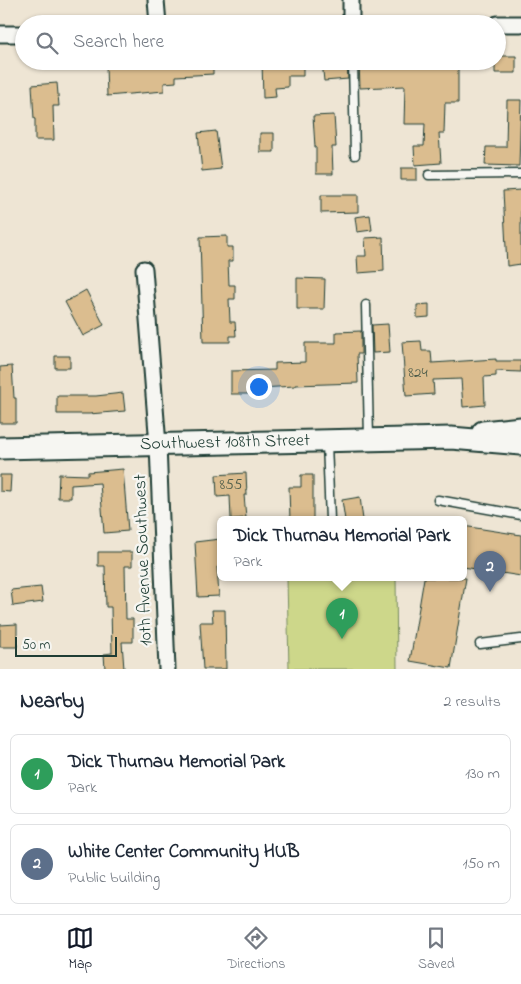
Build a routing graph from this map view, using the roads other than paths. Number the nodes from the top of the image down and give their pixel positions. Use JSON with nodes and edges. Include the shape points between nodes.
{"nodes":[{"id":1,"x":156,"y":0,"type":"edge"},
{"id":2,"x":351,"y":0,"type":"edge"},
{"id":3,"x":157,"y":15,"type":"edge"},
{"id":4,"x":351,"y":15,"type":"edge"},
{"id":5,"x":506,"y":24,"type":"edge"},
{"id":6,"x":521,"y":24,"type":"edge"},
{"id":7,"x":0,"y":34,"type":"edge"},
{"id":8,"x":15,"y":34,"type":"edge"},
{"id":9,"x":353,"y":70,"type":"edge"},
{"id":10,"x":355,"y":156,"type":"dead end"},
{"id":11,"x":521,"y":174,"type":"edge"},
{"id":12,"x":429,"y":175,"type":"dead end"},
{"id":13,"x":144,"y":269,"type":"dead end"},
{"id":14,"x":366,"y":305,"type":"dead end"},
{"id":15,"x":521,"y":428,"type":"edge"},
{"id":16,"x":451,"y":438,"type":"junction"},
{"id":17,"x":370,"y":440,"type":"junction"},
{"id":18,"x":327,"y":441,"type":"junction"},
{"id":19,"x":521,"y":444,"type":"edge"},
{"id":20,"x":158,"y":445,"type":"junction"},
{"id":21,"x":0,"y":448,"type":"edge"},
{"id":22,"x":438,"y":500,"type":"dead end"},
{"id":23,"x":521,"y":514,"type":"edge"},
{"id":24,"x":330,"y":516,"type":"edge"},
{"id":25,"x":521,"y":639,"type":"edge"},
{"id":26,"x":480,"y":644,"type":"dead end"},
{"id":27,"x":167,"y":669,"type":"edge"}],
"edges":[{"from":1,"to":3,"type":"street"},
{"from":2,"to":4,"type":"street"},
{"from":5,"to":6,"type":"street"},
{"from":7,"to":8,"type":"street"},
{"from":9,"to":10,"type":"lane"},
{"from":11,"to":12,"type":"lane"},
{"from":13,"to":20,"type":"street","name":"10th Avenue Southwest"},
{"from":14,"to":17,"type":"lane"},
{"from":15,"to":16,"type":"street","name":"Southwest 108th Street","via":[[496,429]]},
{"from":16,"to":17,"type":"street","name":"Southwest 108th Street"},
{"from":16,"to":19,"type":"street","name":"Southwest 108th Street"},
{"from":17,"to":18,"type":"street","name":"Southwest 108th Street"},
{"from":18,"to":20,"type":"street","name":"Southwest 108th Street"},
{"from":18,"to":24,"type":"lane"},
{"from":20,"to":21,"type":"street","name":"Southwest 108th Street"},
{"from":20,"to":27,"type":"street","name":"10th Avenue Southwest"},
{"from":22,"to":23,"type":"lane"},
{"from":25,"to":26,"type":"lane"}]}
